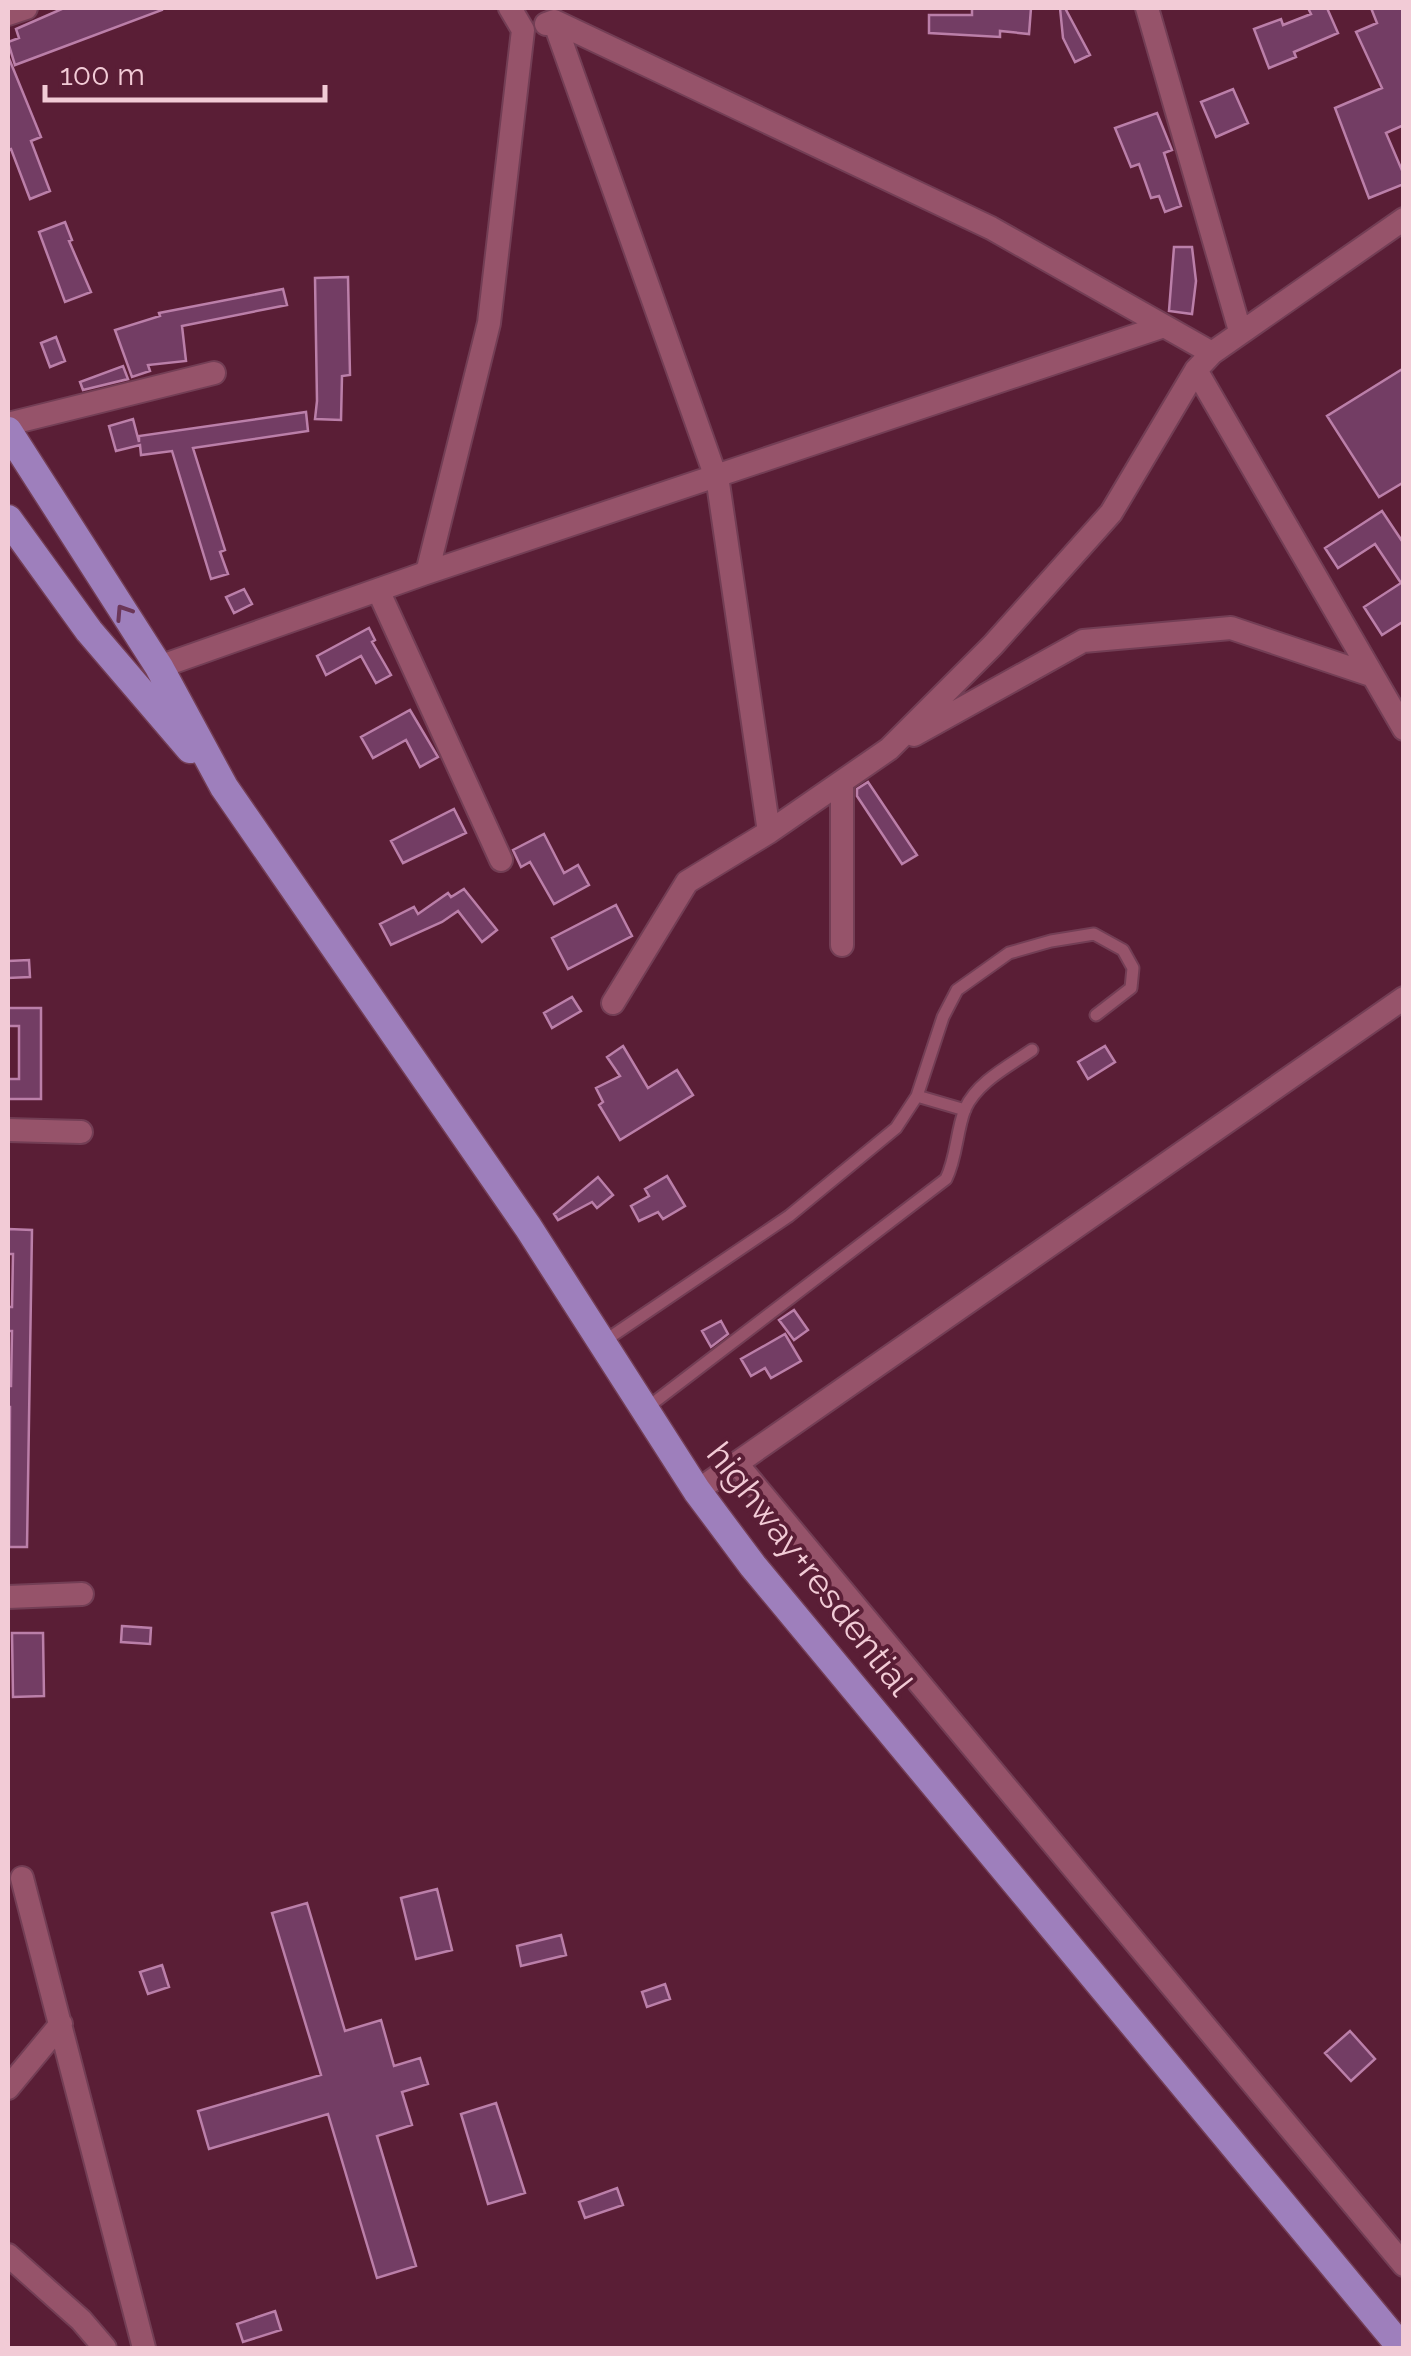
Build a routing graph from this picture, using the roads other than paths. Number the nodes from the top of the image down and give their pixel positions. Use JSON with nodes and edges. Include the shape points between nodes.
{"nodes":[{"id":1,"x":26,"y":8,"type":"edge"},
{"id":2,"x":510,"y":8,"type":"edge"},
{"id":3,"x":1147,"y":8,"type":"edge"},
{"id":4,"x":8,"y":14,"type":"edge"},
{"id":5,"x":554,"y":21,"type":"junction"},
{"id":6,"x":523,"y":30,"type":"junction"},
{"id":7,"x":1404,"y":219,"type":"edge"},
{"id":8,"x":1164,"y":326,"type":"junction"},
{"id":9,"x":1240,"y":331,"type":"junction"},
{"id":10,"x":1204,"y":361,"type":"junction"},
{"id":11,"x":214,"y":373,"type":"dead end"},
{"id":12,"x":8,"y":427,"type":"edge"},
{"id":13,"x":715,"y":476,"type":"junction"},
{"id":14,"x":8,"y":519,"type":"edge"},
{"id":15,"x":423,"y":574,"type":"junction"},
{"id":16,"x":378,"y":590,"type":"junction"},
{"id":17,"x":159,"y":668,"type":"junction"},
{"id":18,"x":1372,"y":675,"type":"junction"},
{"id":19,"x":1404,"y":729,"type":"edge"},
{"id":20,"x":889,"y":749,"type":"junction"},
{"id":21,"x":842,"y":784,"type":"junction"},
{"id":22,"x":224,"y":788,"type":"junction"},
{"id":23,"x":768,"y":832,"type":"junction"},
{"id":24,"x":501,"y":860,"type":"dead end"},
{"id":25,"x":842,"y":945,"type":"dead end"},
{"id":26,"x":1404,"y":998,"type":"edge"},
{"id":27,"x":613,"y":1002,"type":"dead end"},
{"id":28,"x":1096,"y":1015,"type":"dead end"},
{"id":29,"x":1032,"y":1050,"type":"dead end"},
{"id":30,"x":917,"y":1096,"type":"junction"},
{"id":31,"x":965,"y":1110,"type":"junction"},
{"id":32,"x":8,"y":1130,"type":"edge"},
{"id":33,"x":81,"y":1132,"type":"dead end"},
{"id":34,"x":603,"y":1342,"type":"junction"},
{"id":35,"x":644,"y":1410,"type":"junction"},
{"id":36,"x":737,"y":1464,"type":"junction"},
{"id":37,"x":697,"y":1492,"type":"junction"},
{"id":38,"x":82,"y":1594,"type":"dead end"},
{"id":39,"x":8,"y":1597,"type":"edge"},
{"id":40,"x":22,"y":1878,"type":"dead end"},
{"id":41,"x":60,"y":2024,"type":"junction"},
{"id":42,"x":12,"y":2074,"type":"edge"},
{"id":43,"x":8,"y":2255,"type":"edge"},
{"id":44,"x":1404,"y":2265,"type":"edge"},
{"id":45,"x":1398,"y":2335,"type":"edge"},
{"id":46,"x":105,"y":2348,"type":"edge"},
{"id":47,"x":144,"y":2348,"type":"edge"}],
"edges":[{"from":1,"to":4,"type":"street"},
{"from":2,"to":6,"type":"street"},
{"from":3,"to":9,"type":"street"},
{"from":5,"to":6,"type":"street"},
{"from":5,"to":8,"type":"street","via":[[991,228]]},
{"from":5,"to":13,"type":"street"},
{"from":6,"to":15,"type":"street","via":[[489,323]]},
{"from":7,"to":9,"type":"street"},
{"from":8,"to":10,"type":"street"},
{"from":8,"to":13,"type":"street"},
{"from":9,"to":10,"type":"street"},
{"from":10,"to":18,"type":"street"},
{"from":10,"to":20,"type":"street","via":[[1111,513],[993,646]]},
{"from":11,"to":12,"type":"street"},
{"from":17,"to":12,"type":"highway","one_way":true},
{"from":13,"to":15,"type":"street"},
{"from":13,"to":23,"type":"street"},
{"from":14,"to":22,"type":"highway","via":[[89,631]]},
{"from":15,"to":16,"type":"street"},
{"from":16,"to":17,"type":"street"},
{"from":16,"to":24,"type":"street"},
{"from":17,"to":22,"type":"highway"},
{"from":18,"to":19,"type":"street"},
{"from":18,"to":20,"type":"street","via":[[1231,628],[1083,641]]},
{"from":20,"to":21,"type":"street"},
{"from":21,"to":23,"type":"street"},
{"from":21,"to":25,"type":"street"},
{"from":22,"to":34,"type":"highway","name":"highway+resdential"},
{"from":23,"to":27,"type":"street","via":[[687,882]]},
{"from":26,"to":36,"type":"street"},
{"from":28,"to":30,"type":"lane","via":[[1131,988],[1134,968],[1123,950],[1094,934],[1010,953],[958,990]]},
{"from":29,"to":31,"type":"lane","via":[[983,1085]]},
{"from":30,"to":31,"type":"lane"},
{"from":30,"to":34,"type":"lane","via":[[896,1128],[789,1216]]},
{"from":31,"to":35,"type":"lane","via":[[946,1179]]},
{"from":32,"to":33,"type":"street"},
{"from":34,"to":35,"type":"highway","name":"highway+resdential"},
{"from":35,"to":37,"type":"highway","name":"highway+resdential"},
{"from":36,"to":37,"type":"street"},
{"from":36,"to":44,"type":"street"},
{"from":37,"to":45,"type":"highway","name":"highway+resdential"},
{"from":38,"to":39,"type":"street"},
{"from":40,"to":41,"type":"street"},
{"from":41,"to":42,"type":"street"},
{"from":41,"to":47,"type":"street"},
{"from":43,"to":46,"type":"street"}]}
